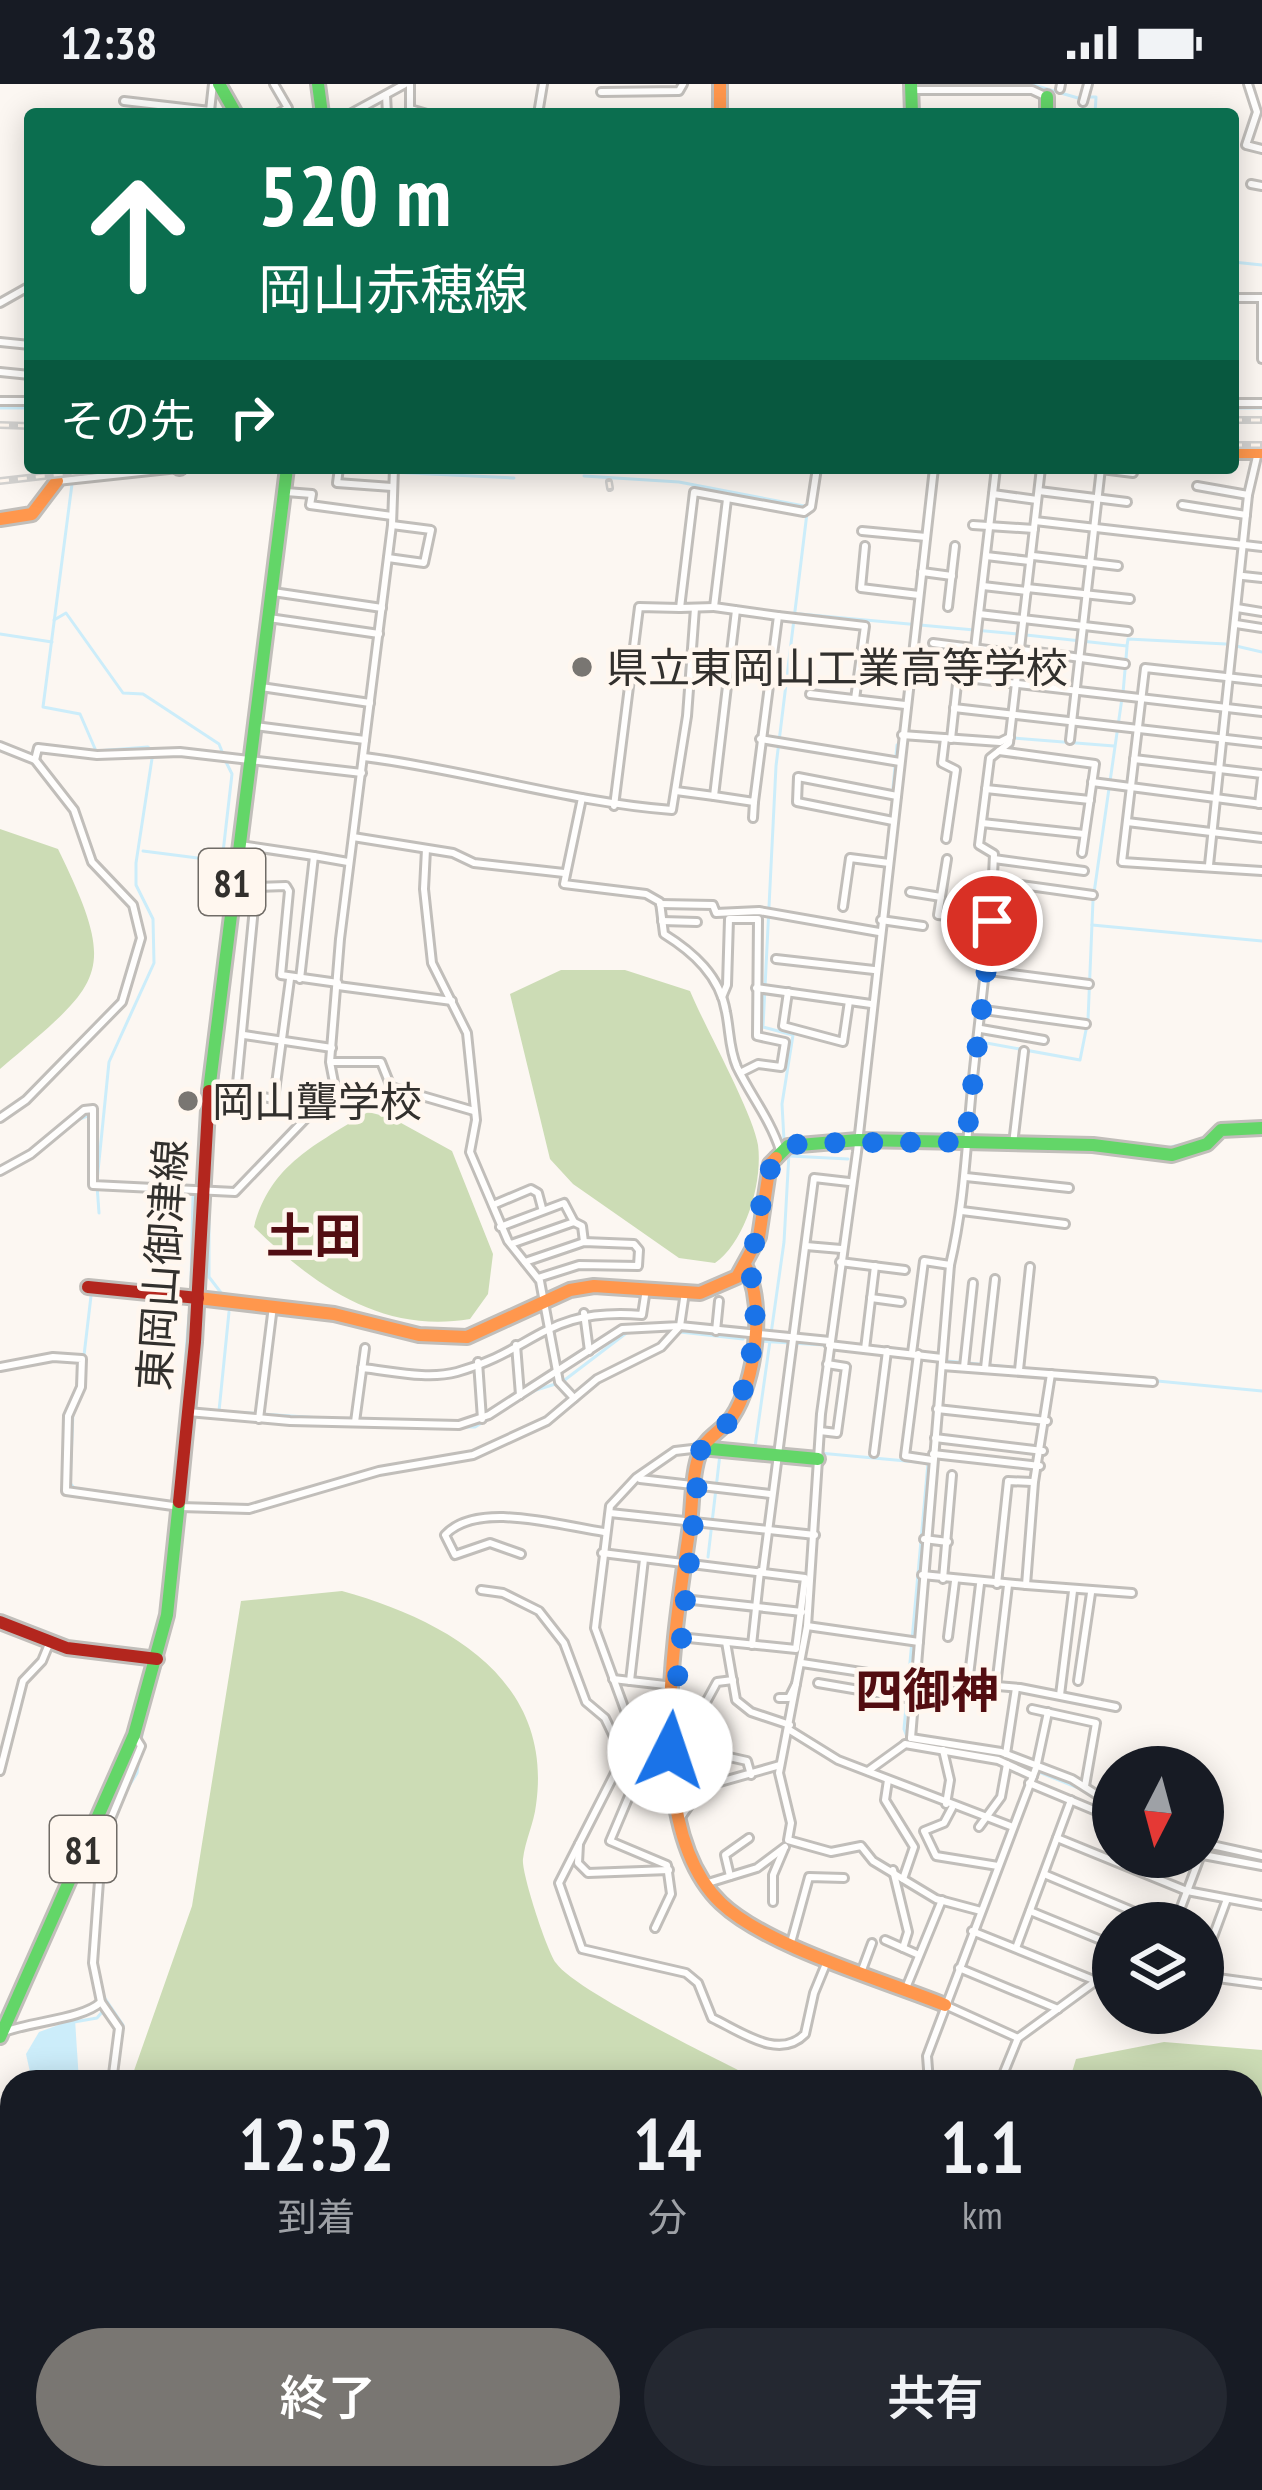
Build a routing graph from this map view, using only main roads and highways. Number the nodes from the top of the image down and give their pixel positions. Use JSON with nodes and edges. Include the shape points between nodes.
{"nodes":[{"id":1,"x":285,"y":474,"type":"edge"},
{"id":2,"x":57,"y":481,"type":"road end"},
{"id":3,"x":0,"y":519,"type":"edge"},
{"id":4,"x":1262,"y":1128,"type":"edge"},
{"id":5,"x":746,"y":1267,"type":"junction"},
{"id":6,"x":88,"y":1287,"type":"dead end"},
{"id":7,"x":198,"y":1298,"type":"junction"},
{"id":8,"x":701,"y":1448,"type":"junction"},
{"id":9,"x":818,"y":1453,"type":"road end"},
{"id":10,"x":0,"y":1622,"type":"edge"},
{"id":11,"x":157,"y":1659,"type":"junction"},
{"id":12,"x":945,"y":2006,"type":"road end"},
{"id":13,"x":0,"y":2034,"type":"edge"}],
"edges":[{"from":1,"to":7,"type":"main road","name":"東岡山御津線","number":"81","via":[[200,1192]]},
{"from":2,"to":3,"type":"main road","via":[[32,514]]},
{"from":4,"to":5,"type":"main road","via":[[1228,1128],[1202,1147],[1172,1154],[802,1143],[780,1150],[767,1174],[759,1237]]},
{"from":5,"to":7,"type":"main road","via":[[719,1287],[685,1292],[594,1286],[440,1339]]},
{"from":5,"to":8,"type":"main road","via":[[756,1290],[736,1411]]},
{"from":6,"to":7,"type":"main road"},
{"from":7,"to":11,"type":"main road","name":"東岡山御津線","number":"81","via":[[172,1591]]},
{"from":8,"to":9,"type":"main road"},
{"from":8,"to":12,"type":"main road","via":[[670,1751],[679,1820],[703,1885],[730,1911]]},
{"from":10,"to":11,"type":"main road","via":[[49,1644]]},
{"from":11,"to":13,"type":"main road","name":"東岡山御津線","number":"81","via":[[134,1735]]}]}
